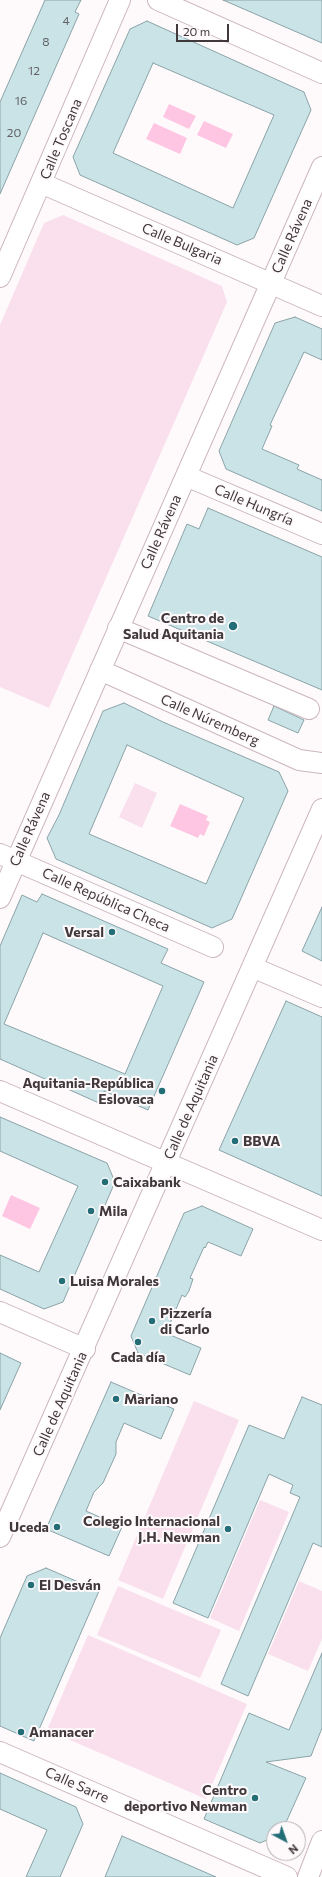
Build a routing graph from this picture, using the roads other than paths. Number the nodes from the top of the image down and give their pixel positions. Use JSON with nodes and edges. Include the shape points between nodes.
{"nodes":[{"id":1,"x":120,"y":0,"type":"edge"},
{"id":2,"x":158,"y":0,"type":"edge"},
{"id":3,"x":322,"y":73,"type":"edge"},
{"id":4,"x":322,"y":167,"type":"edge"},
{"id":5,"x":41,"y":183,"type":"junction"},
{"id":6,"x":0,"y":277,"type":"edge"},
{"id":7,"x":271,"y":283,"type":"junction"},
{"id":8,"x":322,"y":306,"type":"edge"},
{"id":9,"x":186,"y":476,"type":"junction"},
{"id":10,"x":322,"y":534,"type":"edge"},
{"id":11,"x":118,"y":628,"type":"junction"},
{"id":12,"x":100,"y":670,"type":"junction"},
{"id":13,"x":309,"y":709,"type":"dead end"},
{"id":14,"x":322,"y":763,"type":"edge"},
{"id":15,"x":322,"y":809,"type":"edge"},
{"id":16,"x":8,"y":857,"type":"edge"},
{"id":17,"x":0,"y":898,"type":"edge"},
{"id":18,"x":213,"y":947,"type":"dead end"},
{"id":19,"x":252,"y":967,"type":"junction"},
{"id":20,"x":322,"y":997,"type":"edge"},
{"id":21,"x":0,"y":1091,"type":"edge"},
{"id":22,"x":167,"y":1162,"type":"junction"},
{"id":23,"x":322,"y":1230,"type":"edge"},
{"id":24,"x":0,"y":1312,"type":"edge"},
{"id":25,"x":85,"y":1349,"type":"junction"},
{"id":26,"x":0,"y":1536,"type":"edge"},
{"id":27,"x":0,"y":1752,"type":"edge"},
{"id":28,"x":322,"y":1841,"type":"edge"},
{"id":29,"x":287,"y":1877,"type":"edge"},
{"id":30,"x":308,"y":1877,"type":"edge"}],
"edges":[{"from":1,"to":5,"type":"street","name":"Calle Toscana"},
{"from":2,"to":3,"type":"street"},
{"from":4,"to":7,"type":"street","name":"Calle Rávena"},
{"from":5,"to":6,"type":"street","name":"Calle Toscana"},
{"from":5,"to":7,"type":"street","name":"Calle Bulgaria"},
{"from":7,"to":8,"type":"street","name":"Calle Bulgaria"},
{"from":7,"to":9,"type":"street","name":"Calle Rávena"},
{"from":9,"to":10,"type":"street","name":"Calle Hungría"},
{"from":9,"to":11,"type":"street","name":"Calle Rávena"},
{"from":11,"to":12,"type":"street","name":"Calle Rávena"},
{"from":11,"to":13,"type":"street"},
{"from":12,"to":14,"type":"street","name":"Calle Núremberg","via":[[299,760]]},
{"from":12,"to":16,"type":"street","name":"Calle Rávena"},
{"from":15,"to":19,"type":"street","name":"Calle de Aquitania"},
{"from":16,"to":17,"type":"street","name":"Calle Rávena"},
{"from":16,"to":18,"type":"street","name":"Calle República Checa"},
{"from":19,"to":20,"type":"street"},
{"from":19,"to":22,"type":"street","name":"Calle de Aquitania"},
{"from":21,"to":22,"type":"street"},
{"from":22,"to":23,"type":"street"},
{"from":22,"to":25,"type":"street","name":"Calle de Aquitania"},
{"from":24,"to":25,"type":"street"},
{"from":25,"to":26,"type":"street","name":"Calle de Aquitania"},
{"from":27,"to":29,"type":"street","name":"Calle Sarre"},
{"from":28,"to":30,"type":"street"}]}
